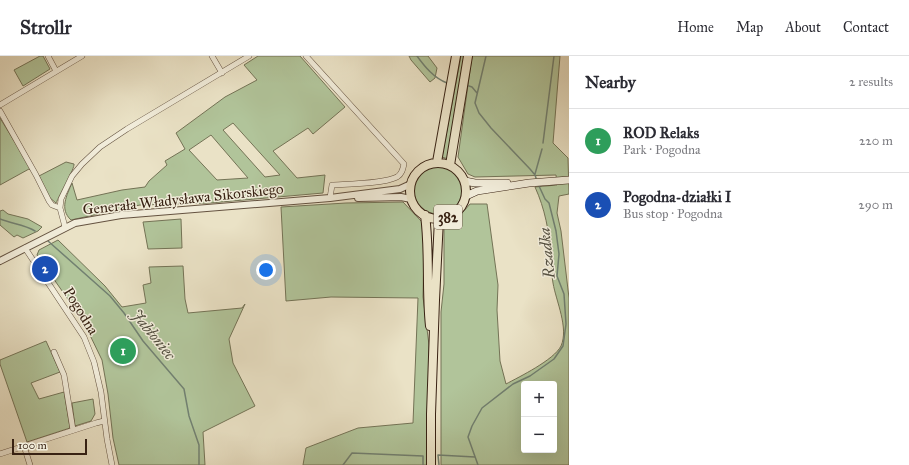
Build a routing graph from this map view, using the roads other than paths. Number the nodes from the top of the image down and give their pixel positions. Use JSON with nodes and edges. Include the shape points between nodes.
{"nodes":[{"id":1,"x":48,"y":56,"type":"edge"},
{"id":2,"x":82,"y":56,"type":"edge"},
{"id":3,"x":212,"y":56,"type":"edge"},
{"id":4,"x":249,"y":56,"type":"edge"},
{"id":5,"x":306,"y":56,"type":"edge"},
{"id":6,"x":456,"y":56,"type":"edge"},
{"id":7,"x":468,"y":56,"type":"edge"},
{"id":8,"x":56,"y":71,"type":"junction"},
{"id":9,"x":222,"y":73,"type":"junction"},
{"id":10,"x":0,"y":105,"type":"edge"},
{"id":11,"x":0,"y":111,"type":"edge"},
{"id":12,"x":437,"y":162,"type":"junction"},
{"id":13,"x":450,"y":165,"type":"junction"},
{"id":14,"x":569,"y":180,"type":"edge"},
{"id":15,"x":465,"y":181,"type":"junction"},
{"id":16,"x":529,"y":183,"type":"junction"},
{"id":17,"x":411,"y":184,"type":"junction"},
{"id":18,"x":466,"y":196,"type":"junction"},
{"id":19,"x":330,"y":198,"type":"junction"},
{"id":20,"x":411,"y":199,"type":"junction"},
{"id":21,"x":60,"y":208,"type":"junction"},
{"id":22,"x":425,"y":215,"type":"junction"},
{"id":23,"x":439,"y":219,"type":"junction"},
{"id":24,"x":65,"y":227,"type":"junction"},
{"id":25,"x":25,"y":248,"type":"junction"},
{"id":26,"x":0,"y":261,"type":"edge"},
{"id":27,"x":434,"y":350,"type":"junction"},
{"id":28,"x":54,"y":352,"type":"dead end"},
{"id":29,"x":104,"y":421,"type":"junction"},
{"id":30,"x":73,"y":430,"type":"junction"},
{"id":31,"x":24,"y":446,"type":"junction"},
{"id":32,"x":0,"y":454,"type":"edge"},
{"id":33,"x":30,"y":465,"type":"edge"},
{"id":34,"x":112,"y":465,"type":"edge"},
{"id":35,"x":431,"y":465,"type":"edge"}],
"edges":[{"from":1,"to":8,"type":"street"},
{"from":2,"to":8,"type":"street"},
{"from":3,"to":9,"type":"street"},
{"from":4,"to":9,"type":"street"},
{"from":5,"to":19,"type":"street","via":[[404,164],[403,171],[398,177],[332,185]]},
{"from":6,"to":12,"type":"main road"},
{"from":7,"to":13,"type":"main road"},
{"from":8,"to":10,"type":"street"},
{"from":9,"to":21,"type":"street","via":[[100,147],[72,176],[61,199]]},
{"from":11,"to":21,"type":"street","via":[[52,205]]},
{"from":12,"to":13,"type":"main road"},
{"from":12,"to":17,"type":"main road","via":[[420,169]]},
{"from":13,"to":15,"type":"main road"},
{"from":14,"to":16,"type":"main road","number":"382"},
{"from":15,"to":16,"type":"main road","number":"382"},
{"from":15,"to":18,"type":"main road","number":"382"},
{"from":16,"to":18,"type":"main road","number":"382"},
{"from":17,"to":19,"type":"street","name":"Generała Władysława Sikorskiego","via":[[400,189]]},
{"from":17,"to":20,"type":"main road"},
{"from":18,"to":23,"type":"main road","number":"382","via":[[459,209]]},
{"from":19,"to":20,"type":"street","name":"Generała Władysława Sikorskiego"},
{"from":19,"to":24,"type":"street","name":"Generała Władysława Sikorskiego","via":[[122,215]]},
{"from":20,"to":22,"type":"main road","number":"382","via":[[416,208]]},
{"from":21,"to":24,"type":"street"},
{"from":22,"to":23,"type":"main road","number":"382"},
{"from":22,"to":27,"type":"main road","via":[[428,309]]},
{"from":23,"to":27,"type":"main road"},
{"from":24,"to":25,"type":"street","name":"Generała Władysława Sikorskiego"},
{"from":25,"to":26,"type":"street","name":"Generała Władysława Sikorskiego"},
{"from":25,"to":29,"type":"street","name":"Pogodna","via":[[84,337],[94,362]]},
{"from":27,"to":35,"type":"main road"},
{"from":28,"to":30,"type":"street","via":[[64,375]]},
{"from":29,"to":30,"type":"street"},
{"from":29,"to":34,"type":"street","name":"Pogodna"},
{"from":30,"to":31,"type":"street"},
{"from":31,"to":32,"type":"street"},
{"from":31,"to":33,"type":"street"}]}
